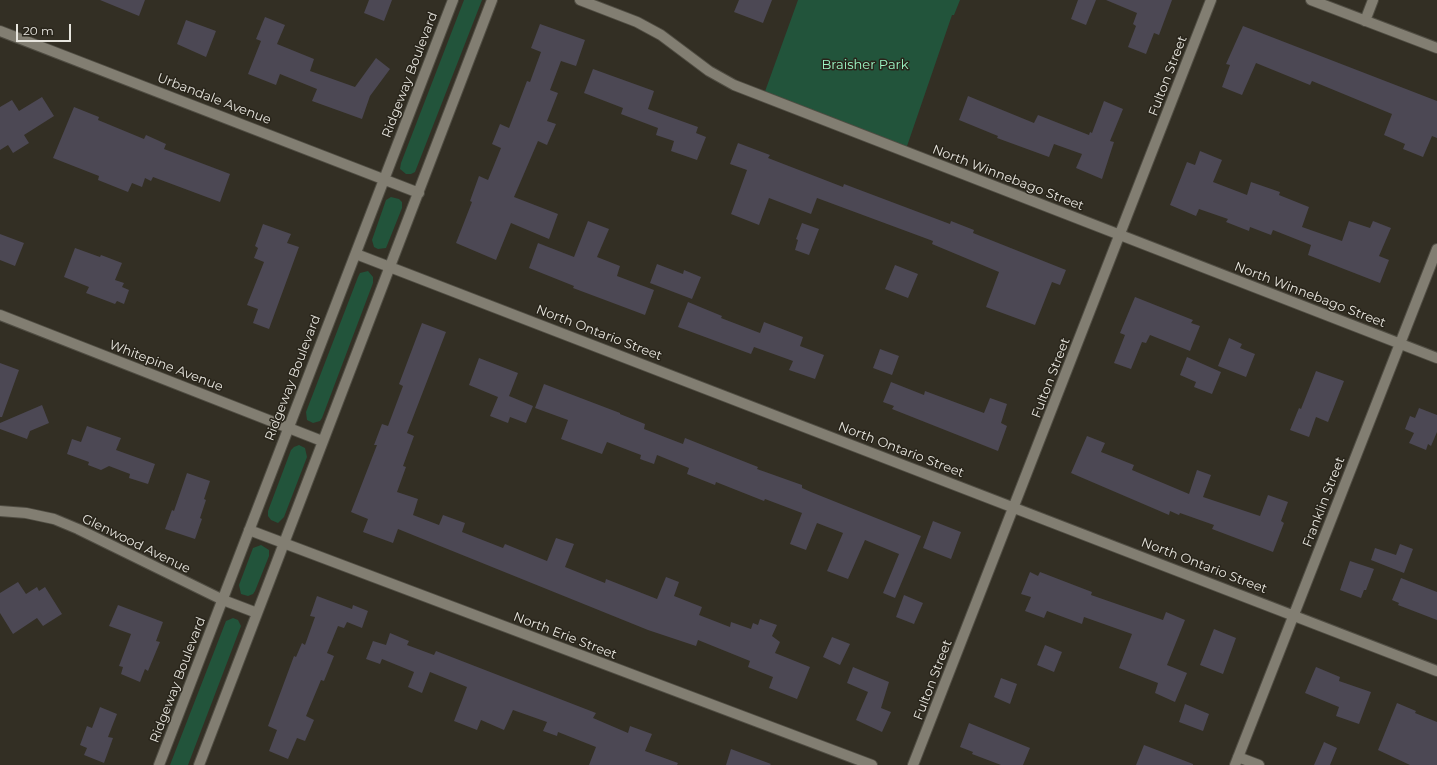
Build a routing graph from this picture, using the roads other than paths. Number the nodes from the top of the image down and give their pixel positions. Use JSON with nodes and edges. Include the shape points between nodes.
{"nodes":[{"id":1,"x":453,"y":0,"type":"edge"},
{"id":2,"x":492,"y":0,"type":"edge"},
{"id":3,"x":580,"y":0,"type":"edge"},
{"id":4,"x":1211,"y":0,"type":"edge"},
{"id":5,"x":1310,"y":0,"type":"edge"},
{"id":6,"x":1373,"y":0,"type":"edge"},
{"id":7,"x":1365,"y":20,"type":"junction"},
{"id":8,"x":0,"y":30,"type":"edge"},
{"id":9,"x":1437,"y":48,"type":"edge"},
{"id":10,"x":384,"y":179,"type":"junction"},
{"id":11,"x":419,"y":193,"type":"junction"},
{"id":12,"x":1120,"y":236,"type":"junction"},
{"id":13,"x":1437,"y":249,"type":"edge"},
{"id":14,"x":356,"y":254,"type":"junction"},
{"id":15,"x":390,"y":267,"type":"junction"},
{"id":16,"x":0,"y":315,"type":"edge"},
{"id":17,"x":1400,"y":344,"type":"junction"},
{"id":18,"x":1437,"y":358,"type":"edge"},
{"id":19,"x":288,"y":428,"type":"junction"},
{"id":20,"x":322,"y":441,"type":"junction"},
{"id":21,"x":1014,"y":507,"type":"junction"},
{"id":22,"x":0,"y":511,"type":"edge"},
{"id":23,"x":249,"y":530,"type":"junction"},
{"id":24,"x":283,"y":544,"type":"junction"},
{"id":25,"x":223,"y":600,"type":"junction"},
{"id":26,"x":257,"y":613,"type":"junction"},
{"id":27,"x":1294,"y":615,"type":"junction"},
{"id":28,"x":1437,"y":671,"type":"edge"},
{"id":29,"x":1237,"y":761,"type":"edge"},
{"id":30,"x":160,"y":765,"type":"edge"},
{"id":31,"x":199,"y":765,"type":"edge"},
{"id":32,"x":872,"y":765,"type":"edge"},
{"id":33,"x":913,"y":765,"type":"edge"},
{"id":34,"x":1258,"y":765,"type":"edge"}],
"edges":[{"from":1,"to":10,"type":"street","name":"Ridgeway Boulevard"},
{"from":2,"to":11,"type":"street"},
{"from":3,"to":12,"type":"street","name":"North Winnebago Street","via":[[637,22],[661,35],[709,71],[734,85]]},
{"from":4,"to":12,"type":"street","name":"Fulton Street"},
{"from":5,"to":7,"type":"street"},
{"from":6,"to":7,"type":"street"},
{"from":7,"to":9,"type":"street"},
{"from":8,"to":10,"type":"street","name":"Urbandale Avenue"},
{"from":10,"to":11,"type":"street","name":"Urbandale Avenue"},
{"from":10,"to":14,"type":"street","name":"Ridgeway Boulevard"},
{"from":11,"to":15,"type":"street"},
{"from":12,"to":17,"type":"street","name":"North Winnebago Street"},
{"from":12,"to":21,"type":"street","name":"Fulton Street"},
{"from":13,"to":17,"type":"street","name":"Franklin Street"},
{"from":14,"to":15,"type":"street","name":"North Ontario Street"},
{"from":14,"to":19,"type":"street","name":"Ridgeway Boulevard"},
{"from":15,"to":20,"type":"street"},
{"from":15,"to":21,"type":"street","name":"North Ontario Street"},
{"from":16,"to":19,"type":"street","name":"Whitepine Avenue"},
{"from":17,"to":18,"type":"street","name":"North Winnebago Street"},
{"from":17,"to":27,"type":"street","name":"Franklin Street"},
{"from":19,"to":20,"type":"street","name":"Whitepine Avenue"},
{"from":19,"to":23,"type":"street","name":"Ridgeway Boulevard"},
{"from":20,"to":24,"type":"street"},
{"from":21,"to":27,"type":"street","name":"North Ontario Street"},
{"from":21,"to":33,"type":"street","name":"Fulton Street"},
{"from":22,"to":25,"type":"street","name":"Glenwood Avenue","via":[[54,519]]},
{"from":23,"to":24,"type":"street","name":"North Erie Street"},
{"from":23,"to":25,"type":"street","name":"Ridgeway Boulevard"},
{"from":24,"to":26,"type":"street"},
{"from":24,"to":32,"type":"street","name":"North Erie Street"},
{"from":25,"to":26,"type":"street","name":"Glenwood Avenue"},
{"from":25,"to":30,"type":"street","name":"Ridgeway Boulevard"},
{"from":26,"to":31,"type":"street"},
{"from":27,"to":28,"type":"street","name":"North Ontario Street"},
{"from":27,"to":29,"type":"street","name":"Franklin Street"},
{"from":29,"to":34,"type":"street"}]}
